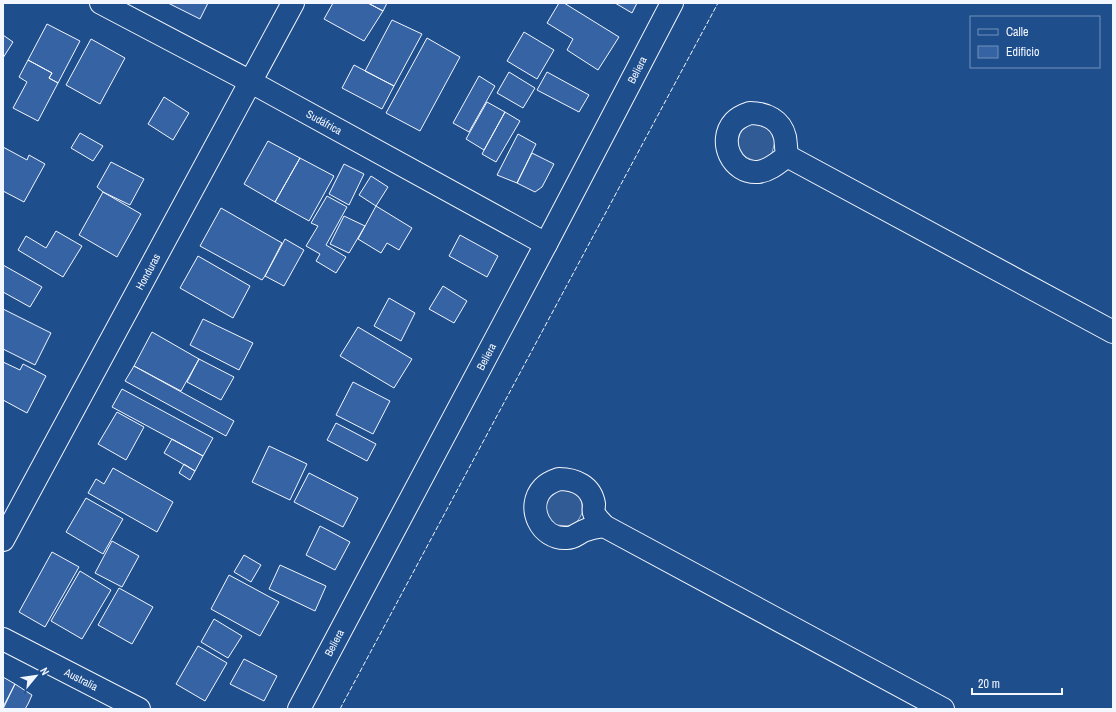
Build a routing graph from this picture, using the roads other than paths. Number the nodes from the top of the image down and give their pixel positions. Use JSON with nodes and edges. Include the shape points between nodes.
{"nodes":[{"id":1,"x":101,"y":3,"type":"edge"},
{"id":2,"x":293,"y":3,"type":"edge"},
{"id":3,"x":672,"y":3,"type":"edge"},
{"id":4,"x":251,"y":82,"type":"junction"},
{"id":5,"x":787,"y":156,"type":"dead end"},
{"id":6,"x":546,"y":244,"type":"junction"},
{"id":7,"x":1113,"y":332,"type":"edge"},
{"id":8,"x":604,"y":526,"type":"dead end"},
{"id":9,"x":3,"y":540,"type":"edge"},
{"id":10,"x":3,"y":639,"type":"edge"},
{"id":11,"x":139,"y":709,"type":"edge"},
{"id":12,"x":299,"y":709,"type":"edge"},
{"id":13,"x":943,"y":709,"type":"edge"}],
"edges":[{"from":1,"to":4,"type":"street","name":"Sudáfrica"},
{"from":2,"to":4,"type":"street","name":"Honduras"},
{"from":3,"to":6,"type":"street","name":"Beliera"},
{"from":4,"to":6,"type":"street","name":"Sudáfrica"},
{"from":4,"to":9,"type":"street","name":"Honduras"},
{"from":5,"to":7,"type":"street"},
{"from":6,"to":12,"type":"street","name":"Beliera"},
{"from":8,"to":13,"type":"street"},
{"from":10,"to":11,"type":"street","name":"Australia"}]}
